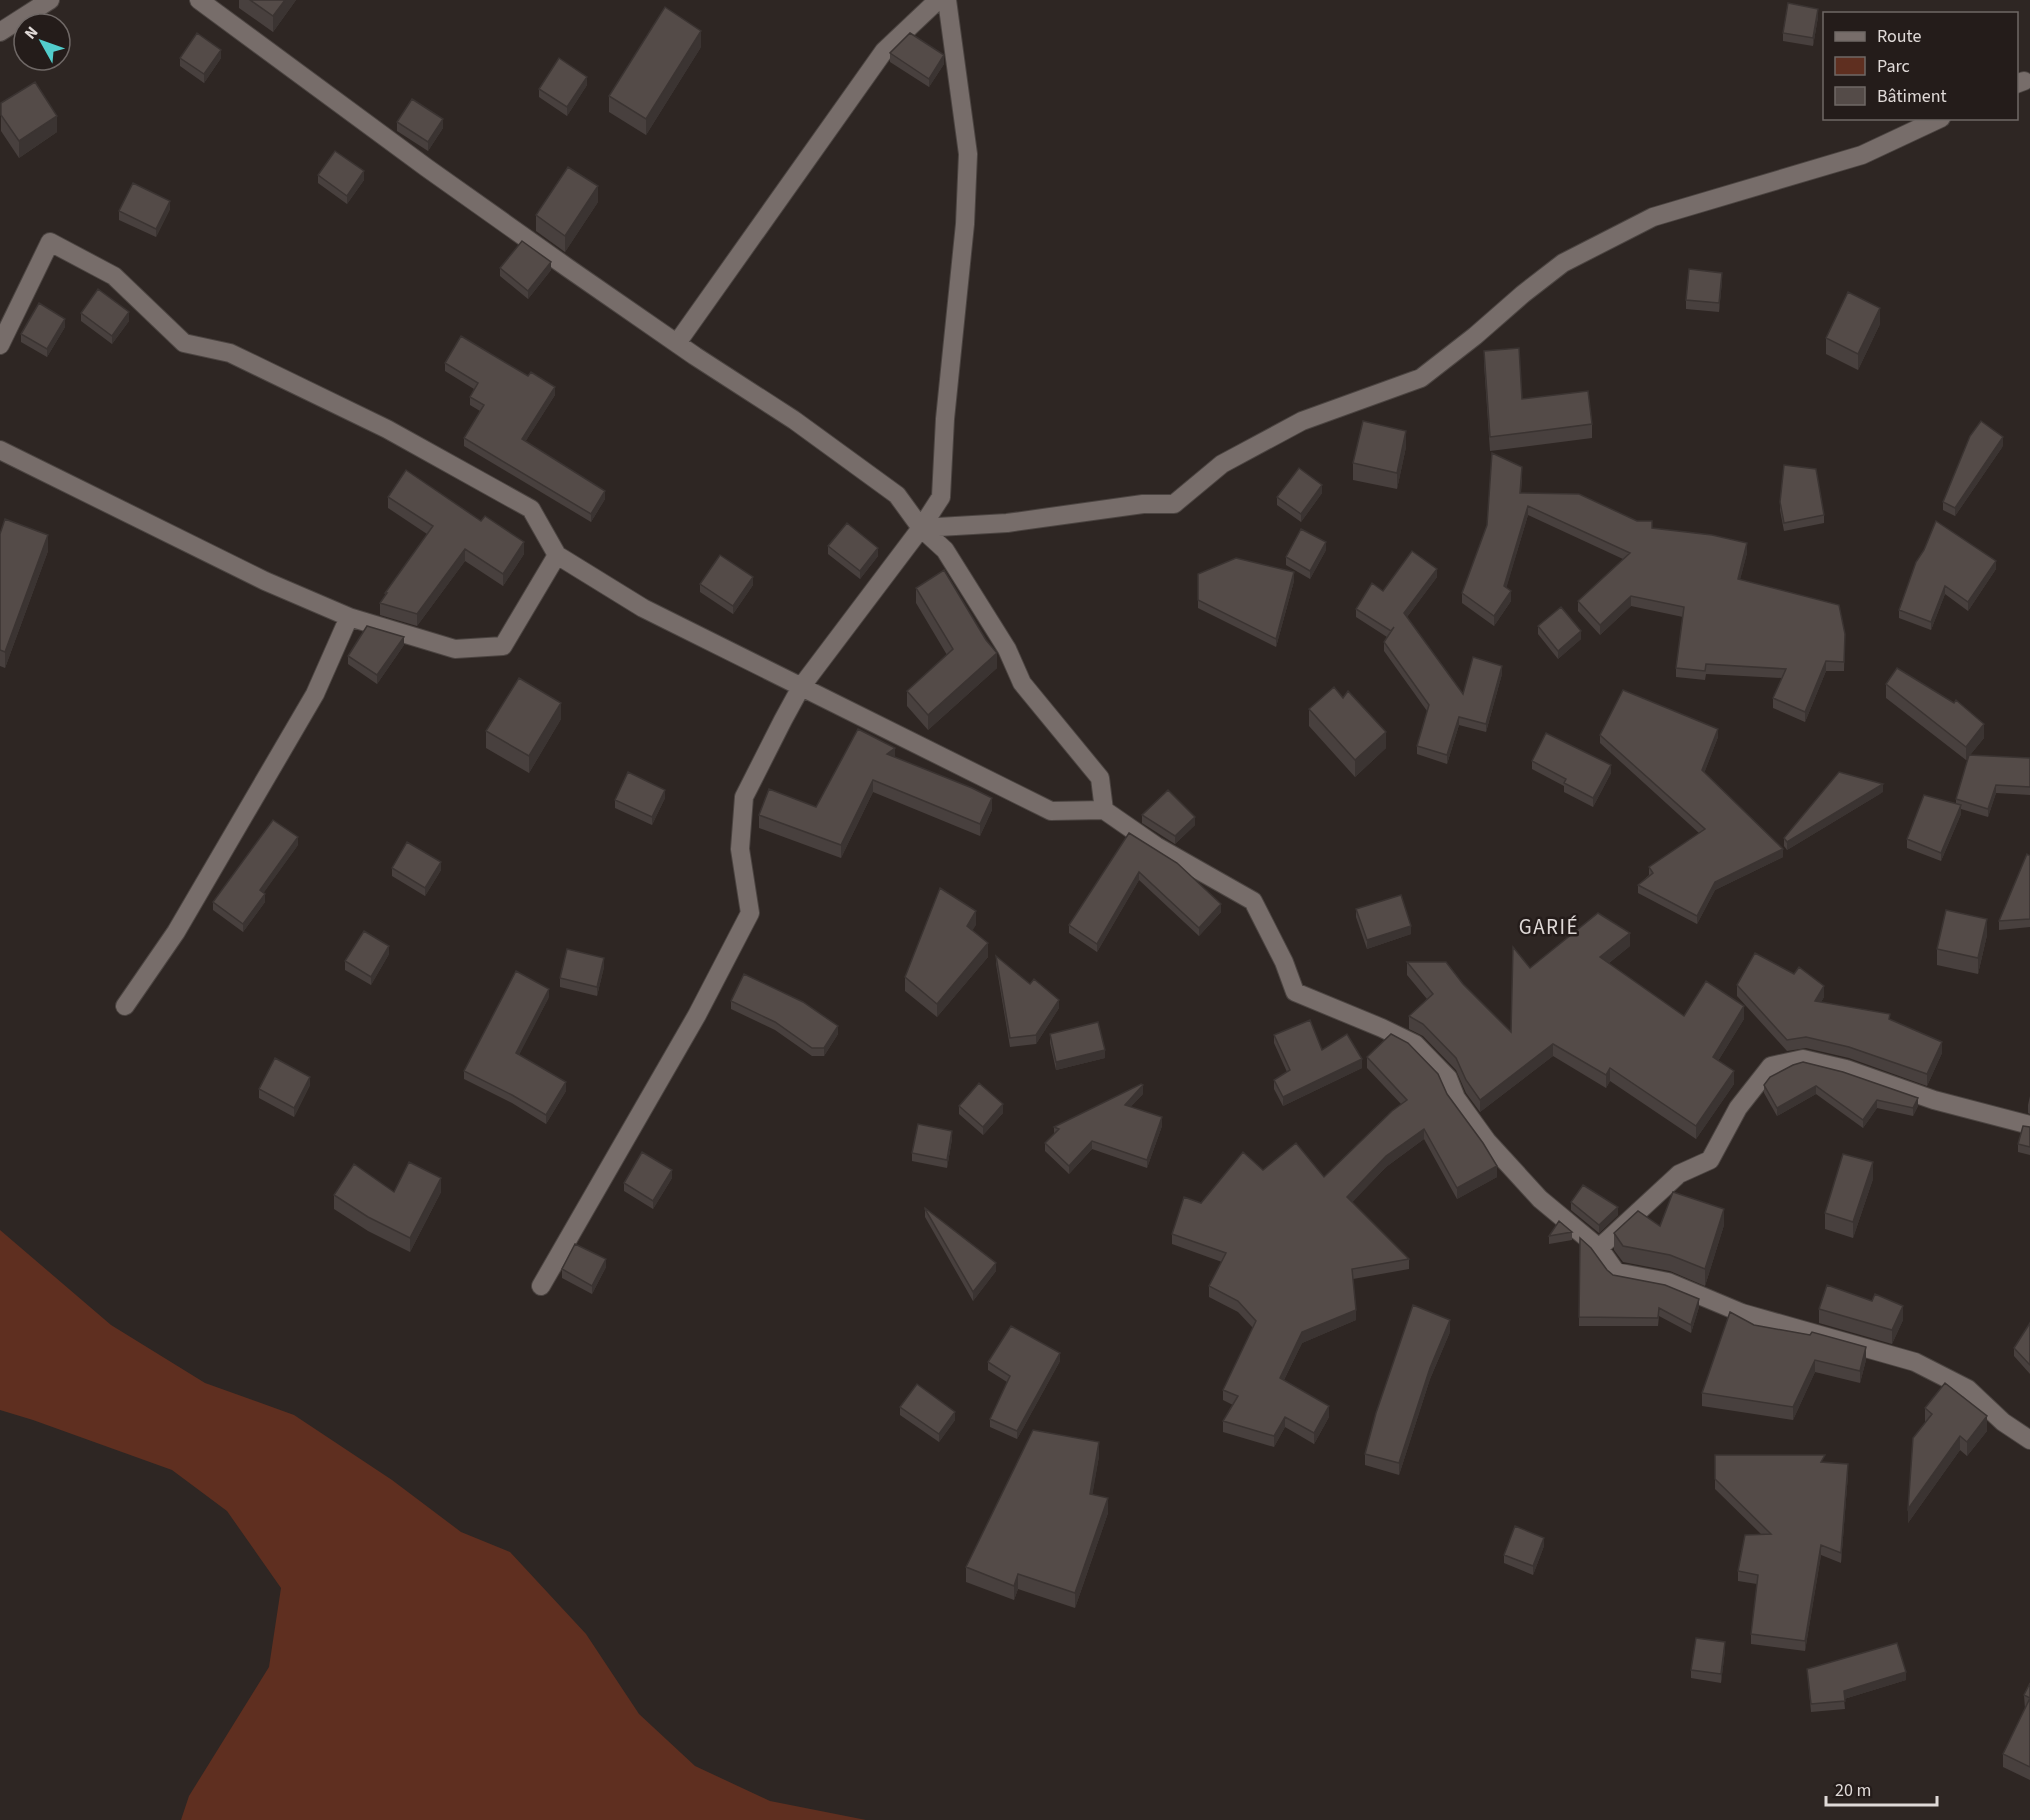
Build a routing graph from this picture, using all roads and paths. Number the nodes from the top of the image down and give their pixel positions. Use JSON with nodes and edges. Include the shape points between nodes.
{"nodes":[{"id":1,"x":50,"y":0,"type":"edge"},
{"id":2,"x":199,"y":0,"type":"edge"},
{"id":3,"x":938,"y":0,"type":"edge"},
{"id":4,"x":947,"y":0,"type":"edge"},
{"id":5,"x":0,"y":32,"type":"edge"},
{"id":6,"x":1937,"y":120,"type":"edge"},
{"id":7,"x":677,"y":343,"type":"junction"},
{"id":8,"x":0,"y":345,"type":"edge"},
{"id":9,"x":0,"y":450,"type":"edge"},
{"id":10,"x":921,"y":528,"type":"junction"},
{"id":11,"x":557,"y":555,"type":"junction"},
{"id":12,"x":349,"y":617,"type":"junction"},
{"id":13,"x":801,"y":687,"type":"junction"},
{"id":14,"x":1104,"y":810,"type":"junction"},
{"id":15,"x":125,"y":1006,"type":"dead end"},
{"id":16,"x":2030,"y":1125,"type":"edge"},
{"id":17,"x":1599,"y":1248,"type":"junction"},
{"id":18,"x":540,"y":1286,"type":"dead end"},
{"id":19,"x":2030,"y":1440,"type":"edge"}],
"edges":[{"from":1,"to":5,"type":"street"},
{"from":2,"to":7,"type":"street","via":[[427,168]]},
{"from":3,"to":7,"type":"street","via":[[884,51]]},
{"from":4,"to":10,"type":"street","via":[[968,154],[941,497]]},
{"from":6,"to":10,"type":"street","via":[[1862,155],[1653,217],[1563,263],[1421,378],[1302,421],[1222,464],[1174,504],[1143,504],[1006,523]]},
{"from":7,"to":10,"type":"street","via":[[794,420],[897,495]]},
{"from":8,"to":11,"type":"street","via":[[50,242],[114,276],[184,343],[230,353],[387,429],[531,509]]},
{"from":9,"to":12,"type":"street","via":[[265,581]]},
{"from":10,"to":13,"type":"street"},
{"from":10,"to":14,"type":"street","via":[[945,550],[1007,649],[1022,683],[1100,778]]},
{"from":11,"to":12,"type":"street","via":[[503,646],[455,649]]},
{"from":11,"to":13,"type":"street","via":[[643,608]]},
{"from":12,"to":15,"type":"street","via":[[315,694],[176,932]]},
{"from":13,"to":14,"type":"street","via":[[1051,811]]},
{"from":13,"to":18,"type":"street","via":[[744,797],[740,849],[750,912],[697,1015]]},
{"from":14,"to":17,"type":"street","via":[[1156,846],[1253,901],[1295,992],[1416,1044],[1448,1078],[1456,1098],[1487,1141],[1540,1199]]},
{"from":16,"to":17,"type":"street","via":[[1803,1059],[1771,1066],[1738,1108],[1710,1160],[1679,1173]]},
{"from":17,"to":19,"type":"street","via":[[1616,1272],[1668,1282],[1742,1313],[1915,1362],[1968,1389],[2003,1422]]}]}
